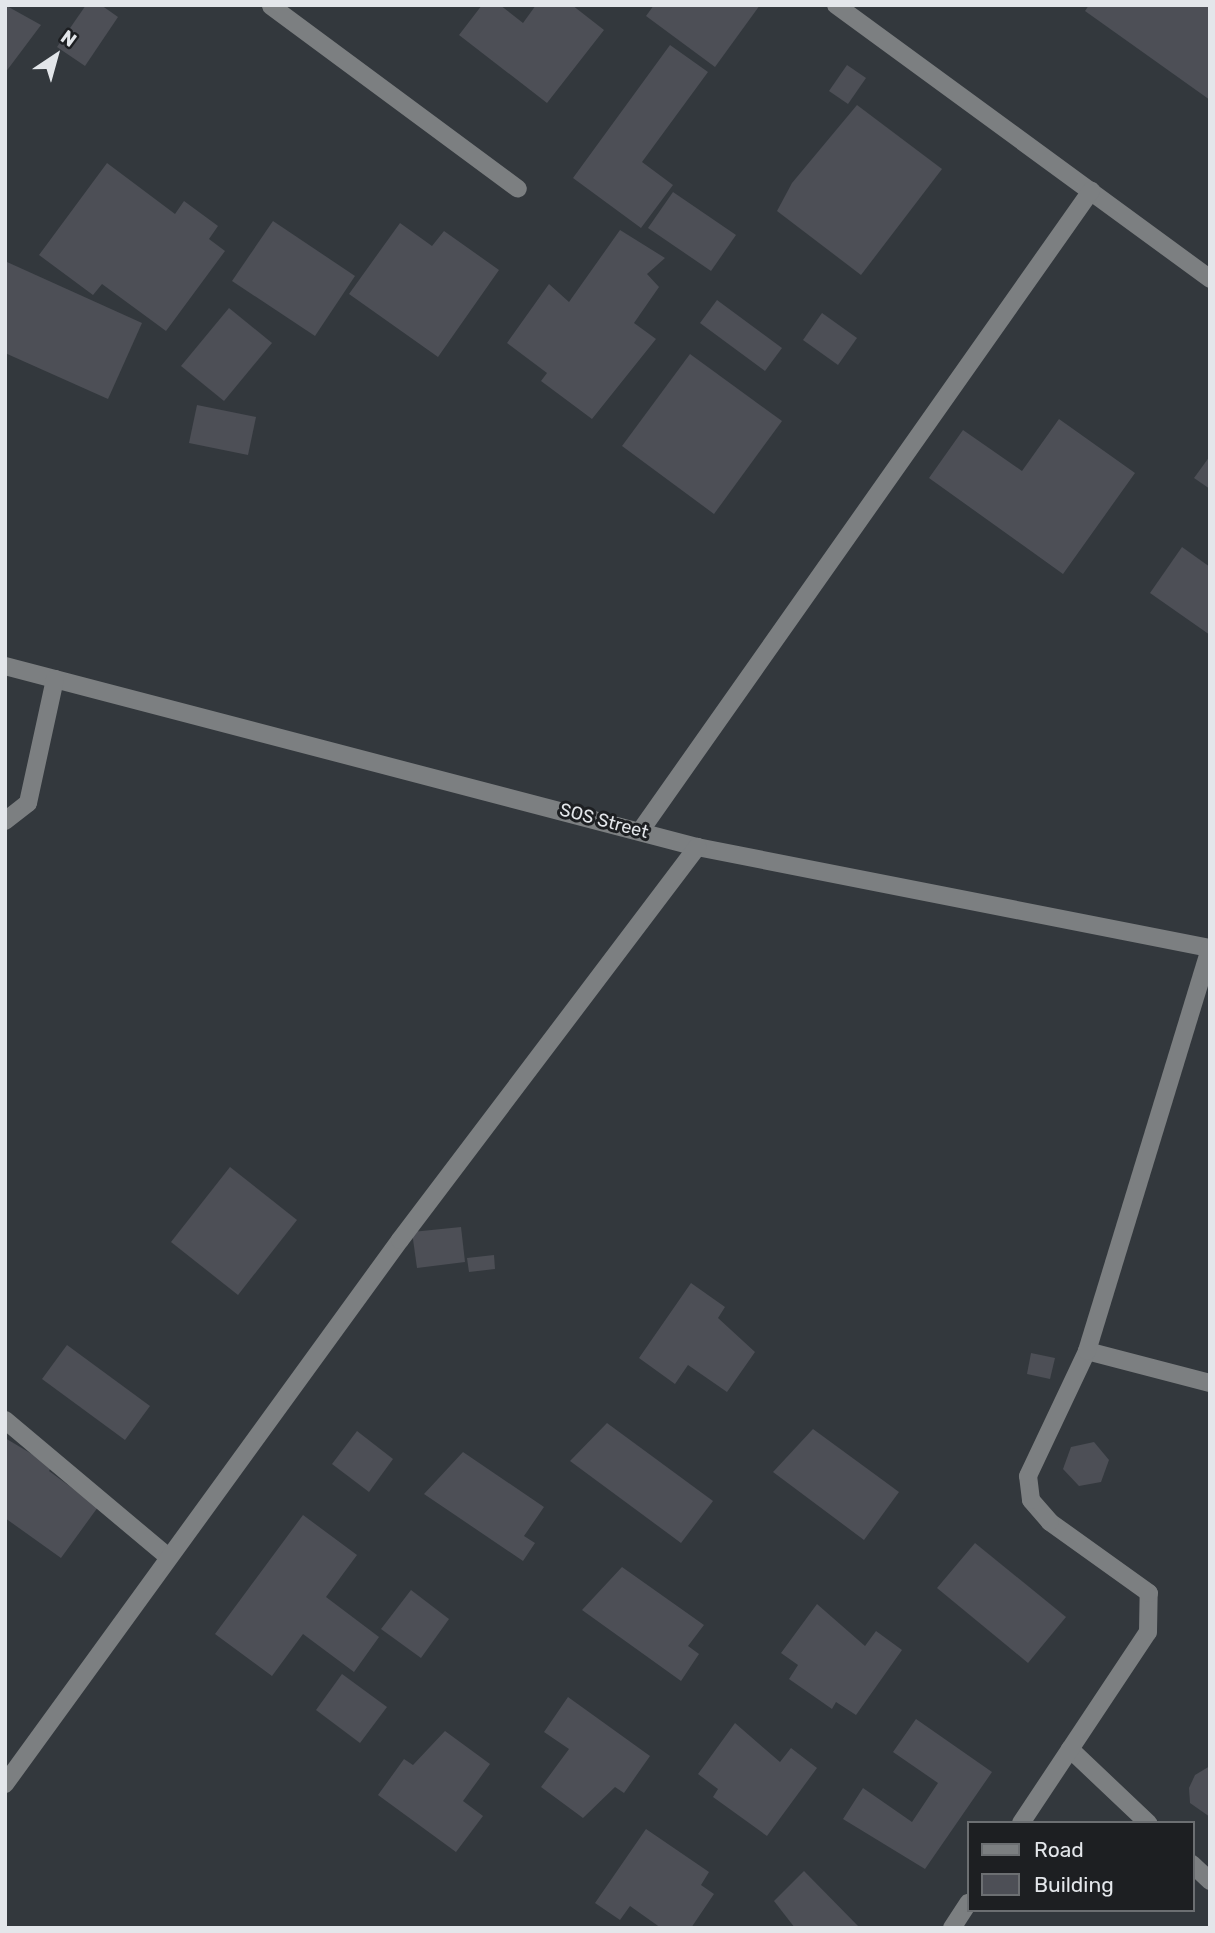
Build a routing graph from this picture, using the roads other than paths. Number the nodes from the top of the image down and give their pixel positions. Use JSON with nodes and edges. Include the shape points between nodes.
{"nodes":[{"id":1,"x":265,"y":5,"type":"edge"},
{"id":2,"x":271,"y":5,"type":"edge"},
{"id":3,"x":835,"y":5,"type":"edge"},
{"id":4,"x":519,"y":189,"type":"dead end"},
{"id":5,"x":1091,"y":191,"type":"junction"},
{"id":6,"x":1210,"y":279,"type":"edge"},
{"id":7,"x":5,"y":666,"type":"edge"},
{"id":8,"x":55,"y":679,"type":"junction"},
{"id":9,"x":5,"y":821,"type":"edge"},
{"id":10,"x":641,"y":830,"type":"junction"},
{"id":11,"x":697,"y":847,"type":"junction"},
{"id":12,"x":1210,"y":948,"type":"edge"},
{"id":13,"x":1087,"y":1351,"type":"junction"},
{"id":14,"x":1210,"y":1383,"type":"edge"},
{"id":15,"x":5,"y":1420,"type":"edge"},
{"id":16,"x":168,"y":1558,"type":"junction"},
{"id":17,"x":1070,"y":1749,"type":"junction"},
{"id":18,"x":5,"y":1784,"type":"edge"},
{"id":19,"x":1022,"y":1821,"type":"edge"},
{"id":20,"x":1146,"y":1821,"type":"edge"},
{"id":21,"x":1194,"y":1866,"type":"edge"},
{"id":22,"x":1210,"y":1881,"type":"edge"},
{"id":23,"x":967,"y":1905,"type":"edge"},
{"id":24,"x":952,"y":1928,"type":"edge"}],
"edges":[{"from":1,"to":2,"type":"street"},
{"from":2,"to":4,"type":"street"},
{"from":3,"to":5,"type":"street"},
{"from":5,"to":6,"type":"street"},
{"from":5,"to":10,"type":"street"},
{"from":7,"to":8,"type":"street","name":"SOS Street"},
{"from":8,"to":9,"type":"street","via":[[27,803]]},
{"from":8,"to":10,"type":"street","name":"SOS Street"},
{"from":10,"to":11,"type":"street","name":"SOS Street"},
{"from":11,"to":12,"type":"street","name":"SOS Street"},
{"from":11,"to":16,"type":"street"},
{"from":12,"to":13,"type":"street"},
{"from":13,"to":14,"type":"street"},
{"from":13,"to":17,"type":"street","via":[[1028,1476],[1031,1500],[1050,1522],[1149,1593],[1151,1613],[1148,1632]]},
{"from":15,"to":16,"type":"street"},
{"from":16,"to":18,"type":"street"},
{"from":17,"to":19,"type":"street"},
{"from":17,"to":20,"type":"street"},
{"from":21,"to":22,"type":"street"},
{"from":23,"to":24,"type":"street"}]}
